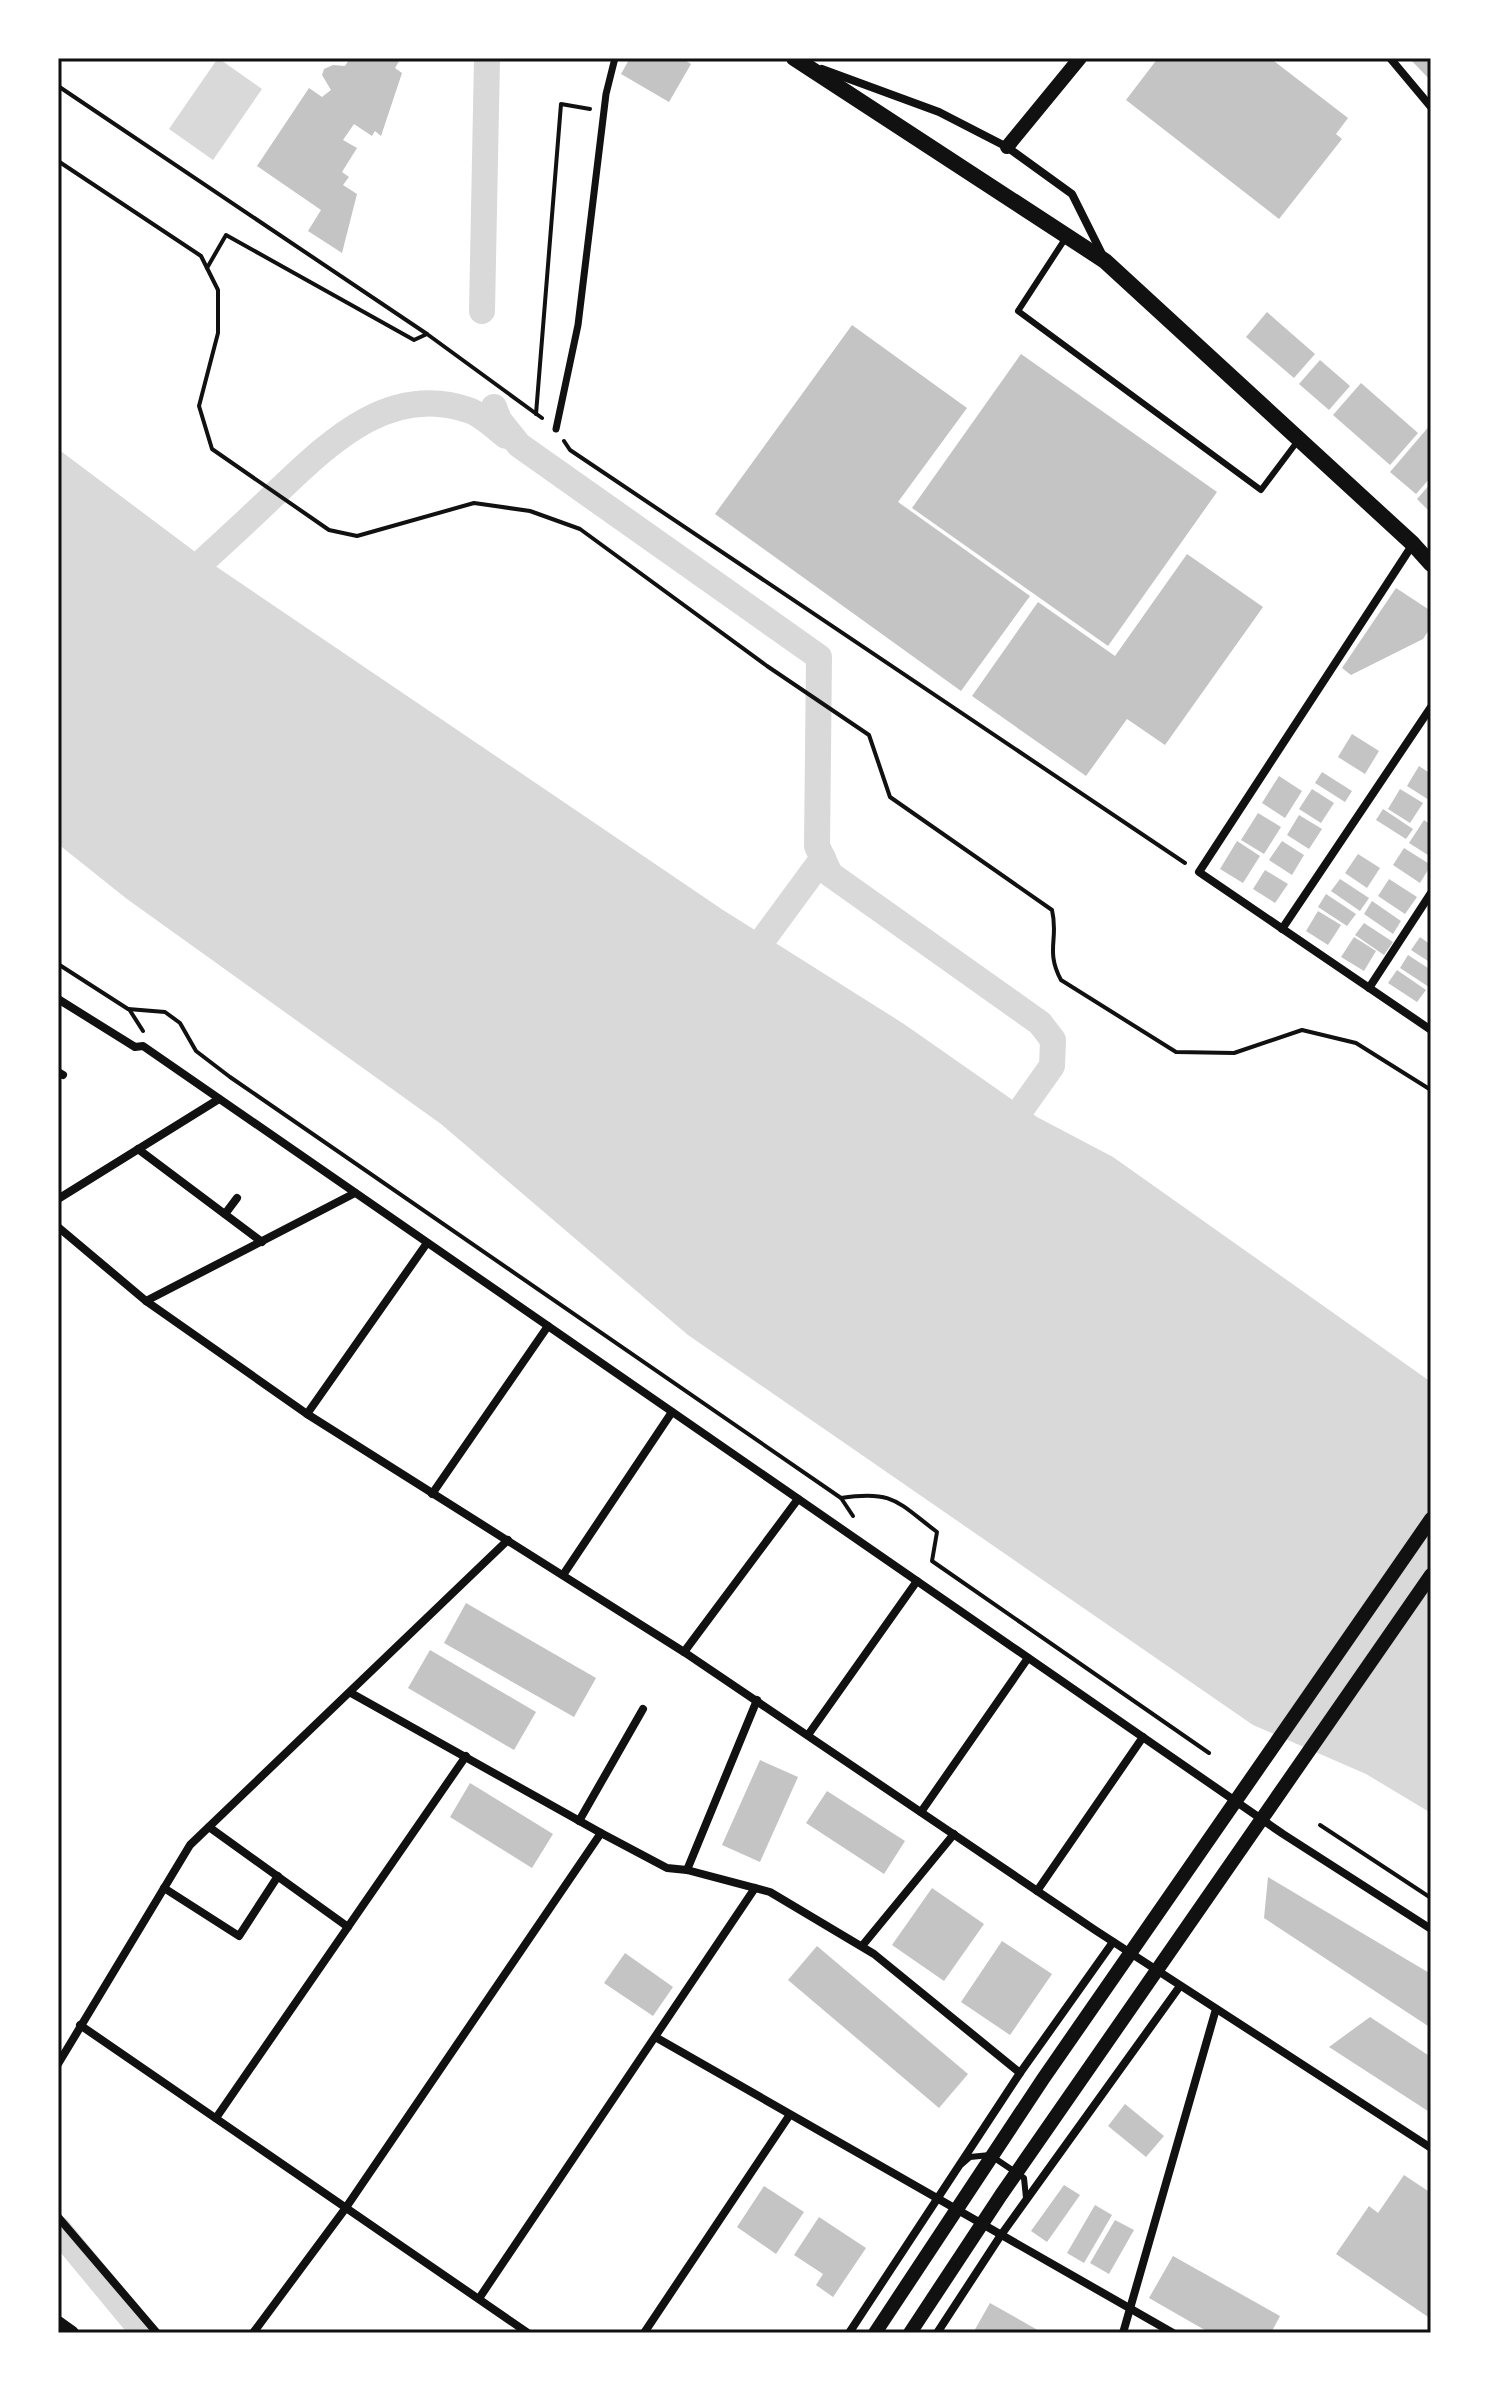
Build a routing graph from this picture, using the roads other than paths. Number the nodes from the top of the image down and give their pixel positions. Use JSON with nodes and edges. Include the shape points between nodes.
{"nodes":[{"id":1,"x":615,"y":58,"type":"edge"},
{"id":2,"x":794,"y":58,"type":"edge"},
{"id":3,"x":1080,"y":58,"type":"edge"},
{"id":4,"x":1390,"y":58,"type":"edge"},
{"id":5,"x":1431,"y":107,"type":"edge"},
{"id":6,"x":1007,"y":147,"type":"junction"},
{"id":7,"x":1066,"y":236,"type":"junction"},
{"id":8,"x":1105,"y":261,"type":"junction"},
{"id":9,"x":556,"y":429,"type":"road end"},
{"id":10,"x":1300,"y":439,"type":"junction"},
{"id":11,"x":1413,"y":544,"type":"junction"},
{"id":12,"x":1431,"y":564,"type":"edge"},
{"id":13,"x":1431,"y":707,"type":"edge"},
{"id":14,"x":1431,"y":893,"type":"edge"},
{"id":15,"x":1282,"y":929,"type":"junction"},
{"id":16,"x":1369,"y":988,"type":"junction"},
{"id":17,"x":58,"y":999,"type":"edge"},
{"id":18,"x":1431,"y":1030,"type":"edge"},
{"id":19,"x":219,"y":1099,"type":"junction"},
{"id":20,"x":138,"y":1149,"type":"junction"},
{"id":21,"x":355,"y":1193,"type":"junction"},
{"id":22,"x":237,"y":1198,"type":"dead end"},
{"id":23,"x":58,"y":1199,"type":"edge"},
{"id":24,"x":225,"y":1214,"type":"junction"},
{"id":25,"x":58,"y":1227,"type":"edge"},
{"id":26,"x":262,"y":1242,"type":"junction"},
{"id":27,"x":427,"y":1243,"type":"junction"},
{"id":28,"x":146,"y":1301,"type":"junction"},
{"id":29,"x":548,"y":1326,"type":"junction"},
{"id":30,"x":672,"y":1412,"type":"junction"},
{"id":31,"x":307,"y":1414,"type":"junction"},
{"id":32,"x":432,"y":1494,"type":"junction"},
{"id":33,"x":798,"y":1499,"type":"junction"},
{"id":34,"x":1431,"y":1519,"type":"edge"},
{"id":35,"x":508,"y":1540,"type":"junction"},
{"id":36,"x":563,"y":1575,"type":"junction"},
{"id":37,"x":1431,"y":1575,"type":"edge"},
{"id":38,"x":917,"y":1581,"type":"junction"},
{"id":39,"x":684,"y":1652,"type":"junction"},
{"id":40,"x":1028,"y":1658,"type":"junction"},
{"id":41,"x":351,"y":1693,"type":"junction"},
{"id":42,"x":757,"y":1700,"type":"junction"},
{"id":43,"x":643,"y":1709,"type":"dead end"},
{"id":44,"x":808,"y":1735,"type":"junction"},
{"id":45,"x":1143,"y":1737,"type":"junction"},
{"id":46,"x":466,"y":1756,"type":"junction"},
{"id":47,"x":921,"y":1812,"type":"junction"},
{"id":48,"x":579,"y":1821,"type":"junction"},
{"id":49,"x":209,"y":1827,"type":"junction"},
{"id":50,"x":601,"y":1833,"type":"junction"},
{"id":51,"x":954,"y":1834,"type":"junction"},
{"id":52,"x":687,"y":1870,"type":"junction"},
{"id":53,"x":278,"y":1876,"type":"junction"},
{"id":54,"x":164,"y":1888,"type":"junction"},
{"id":55,"x":755,"y":1888,"type":"junction"},
{"id":56,"x":1037,"y":1891,"type":"junction"},
{"id":57,"x":348,"y":1927,"type":"junction"},
{"id":58,"x":1431,"y":1929,"type":"edge"},
{"id":59,"x":1113,"y":1942,"type":"junction"},
{"id":60,"x":862,"y":1946,"type":"junction"},
{"id":61,"x":1180,"y":1986,"type":"junction"},
{"id":62,"x":1216,"y":2009,"type":"junction"},
{"id":63,"x":80,"y":2025,"type":"junction"},
{"id":64,"x":657,"y":2038,"type":"junction"},
{"id":65,"x":58,"y":2064,"type":"edge"},
{"id":66,"x":1020,"y":2073,"type":"junction"},
{"id":67,"x":789,"y":2116,"type":"junction"},
{"id":68,"x":216,"y":2118,"type":"junction"},
{"id":69,"x":1431,"y":2148,"type":"edge"},
{"id":70,"x":956,"y":2169,"type":"junction"},
{"id":71,"x":937,"y":2198,"type":"junction"},
{"id":72,"x":1026,"y":2199,"type":"junction"},
{"id":73,"x":345,"y":2209,"type":"junction"},
{"id":74,"x":58,"y":2217,"type":"edge"},
{"id":75,"x":1001,"y":2235,"type":"junction"},
{"id":76,"x":480,"y":2297,"type":"junction"},
{"id":77,"x":1130,"y":2309,"type":"junction"},
{"id":78,"x":58,"y":2323,"type":"edge"},
{"id":79,"x":72,"y":2333,"type":"edge"},
{"id":80,"x":157,"y":2333,"type":"edge"},
{"id":81,"x":253,"y":2333,"type":"edge"},
{"id":82,"x":528,"y":2333,"type":"edge"},
{"id":83,"x":644,"y":2333,"type":"edge"},
{"id":84,"x":849,"y":2333,"type":"edge"},
{"id":85,"x":875,"y":2333,"type":"edge"},
{"id":86,"x":910,"y":2333,"type":"edge"},
{"id":87,"x":937,"y":2333,"type":"edge"},
{"id":88,"x":1123,"y":2333,"type":"edge"},
{"id":89,"x":1173,"y":2333,"type":"edge"}],
"edges":[{"from":1,"to":9,"type":"street","via":[[578,325]]},
{"from":2,"to":6,"type":"street","via":[[939,112]]},
{"from":2,"to":7,"type":"main road"},
{"from":3,"to":6,"type":"street"},
{"from":4,"to":5,"type":"street"},
{"from":6,"to":8,"type":"street","via":[[1072,194]]},
{"from":7,"to":8,"type":"main road"},
{"from":7,"to":10,"type":"lane","via":[[1018,311],[1261,490]]},
{"from":8,"to":10,"type":"main road"},
{"from":10,"to":11,"type":"main road"},
{"from":11,"to":12,"type":"main road"},
{"from":11,"to":15,"type":"street","via":[[1199,872]]},
{"from":13,"to":15,"type":"street"},
{"from":14,"to":16,"type":"street"},
{"from":15,"to":16,"type":"street"},
{"from":16,"to":18,"type":"street"},
{"from":17,"to":19,"type":"street","via":[[135,1047],[143,1046]]},
{"from":19,"to":20,"type":"street"},
{"from":19,"to":21,"type":"street"},
{"from":20,"to":23,"type":"street"},
{"from":20,"to":24,"type":"street"},
{"from":21,"to":26,"type":"street"},
{"from":21,"to":27,"type":"street"},
{"from":22,"to":24,"type":"street"},
{"from":24,"to":26,"type":"street"},
{"from":25,"to":28,"type":"street"},
{"from":26,"to":28,"type":"street"},
{"from":27,"to":29,"type":"street"},
{"from":27,"to":31,"type":"street"},
{"from":28,"to":31,"type":"street"},
{"from":29,"to":30,"type":"street"},
{"from":29,"to":32,"type":"street"},
{"from":30,"to":33,"type":"street"},
{"from":30,"to":36,"type":"street"},
{"from":31,"to":32,"type":"street"},
{"from":32,"to":35,"type":"street"},
{"from":33,"to":38,"type":"street"},
{"from":33,"to":39,"type":"street"},
{"from":34,"to":85,"type":"street","via":[[1043,2079]]},
{"from":35,"to":36,"type":"street"},
{"from":35,"to":41,"type":"street"},
{"from":36,"to":39,"type":"street"},
{"from":37,"to":86,"type":"street"},
{"from":38,"to":40,"type":"street"},
{"from":38,"to":44,"type":"street"},
{"from":39,"to":42,"type":"street"},
{"from":40,"to":45,"type":"street"},
{"from":40,"to":47,"type":"street"},
{"from":41,"to":46,"type":"street"},
{"from":41,"to":49,"type":"street"},
{"from":42,"to":44,"type":"street"},
{"from":42,"to":52,"type":"street"},
{"from":43,"to":48,"type":"street"},
{"from":44,"to":47,"type":"street"},
{"from":45,"to":56,"type":"street"},
{"from":45,"to":58,"type":"street"},
{"from":46,"to":48,"type":"street"},
{"from":46,"to":57,"type":"street"},
{"from":47,"to":51,"type":"street"},
{"from":48,"to":50,"type":"street"},
{"from":49,"to":53,"type":"street"},
{"from":49,"to":54,"type":"street","via":[[190,1845]]},
{"from":50,"to":52,"type":"street","via":[[667,1868]]},
{"from":50,"to":73,"type":"street"},
{"from":51,"to":56,"type":"street"},
{"from":51,"to":60,"type":"street"},
{"from":52,"to":55,"type":"street"},
{"from":53,"to":54,"type":"street","via":[[239,1936]]},
{"from":53,"to":57,"type":"street"},
{"from":54,"to":63,"type":"street"},
{"from":55,"to":60,"type":"street"},
{"from":55,"to":64,"type":"street"},
{"from":56,"to":59,"type":"street"},
{"from":57,"to":68,"type":"street"},
{"from":59,"to":61,"type":"street"},
{"from":59,"to":66,"type":"street"},
{"from":60,"to":66,"type":"street"},
{"from":61,"to":62,"type":"street"},
{"from":61,"to":72,"type":"street"},
{"from":62,"to":69,"type":"street"},
{"from":62,"to":77,"type":"street"},
{"from":63,"to":65,"type":"street"},
{"from":63,"to":68,"type":"street"},
{"from":64,"to":67,"type":"street"},
{"from":64,"to":76,"type":"street"},
{"from":66,"to":70,"type":"street"},
{"from":67,"to":71,"type":"street"},
{"from":67,"to":83,"type":"street"},
{"from":68,"to":73,"type":"street"},
{"from":70,"to":71,"type":"street"},
{"from":70,"to":72,"type":"lane","via":[[970,2157],[990,2155],[1024,2178]]},
{"from":71,"to":75,"type":"street"},
{"from":71,"to":84,"type":"street"},
{"from":72,"to":75,"type":"street"},
{"from":73,"to":76,"type":"street"},
{"from":73,"to":81,"type":"street"},
{"from":74,"to":80,"type":"street"},
{"from":75,"to":77,"type":"street"},
{"from":75,"to":87,"type":"street"},
{"from":76,"to":82,"type":"street"},
{"from":77,"to":88,"type":"street"},
{"from":77,"to":89,"type":"street"},
{"from":78,"to":79,"type":"street"}]}
